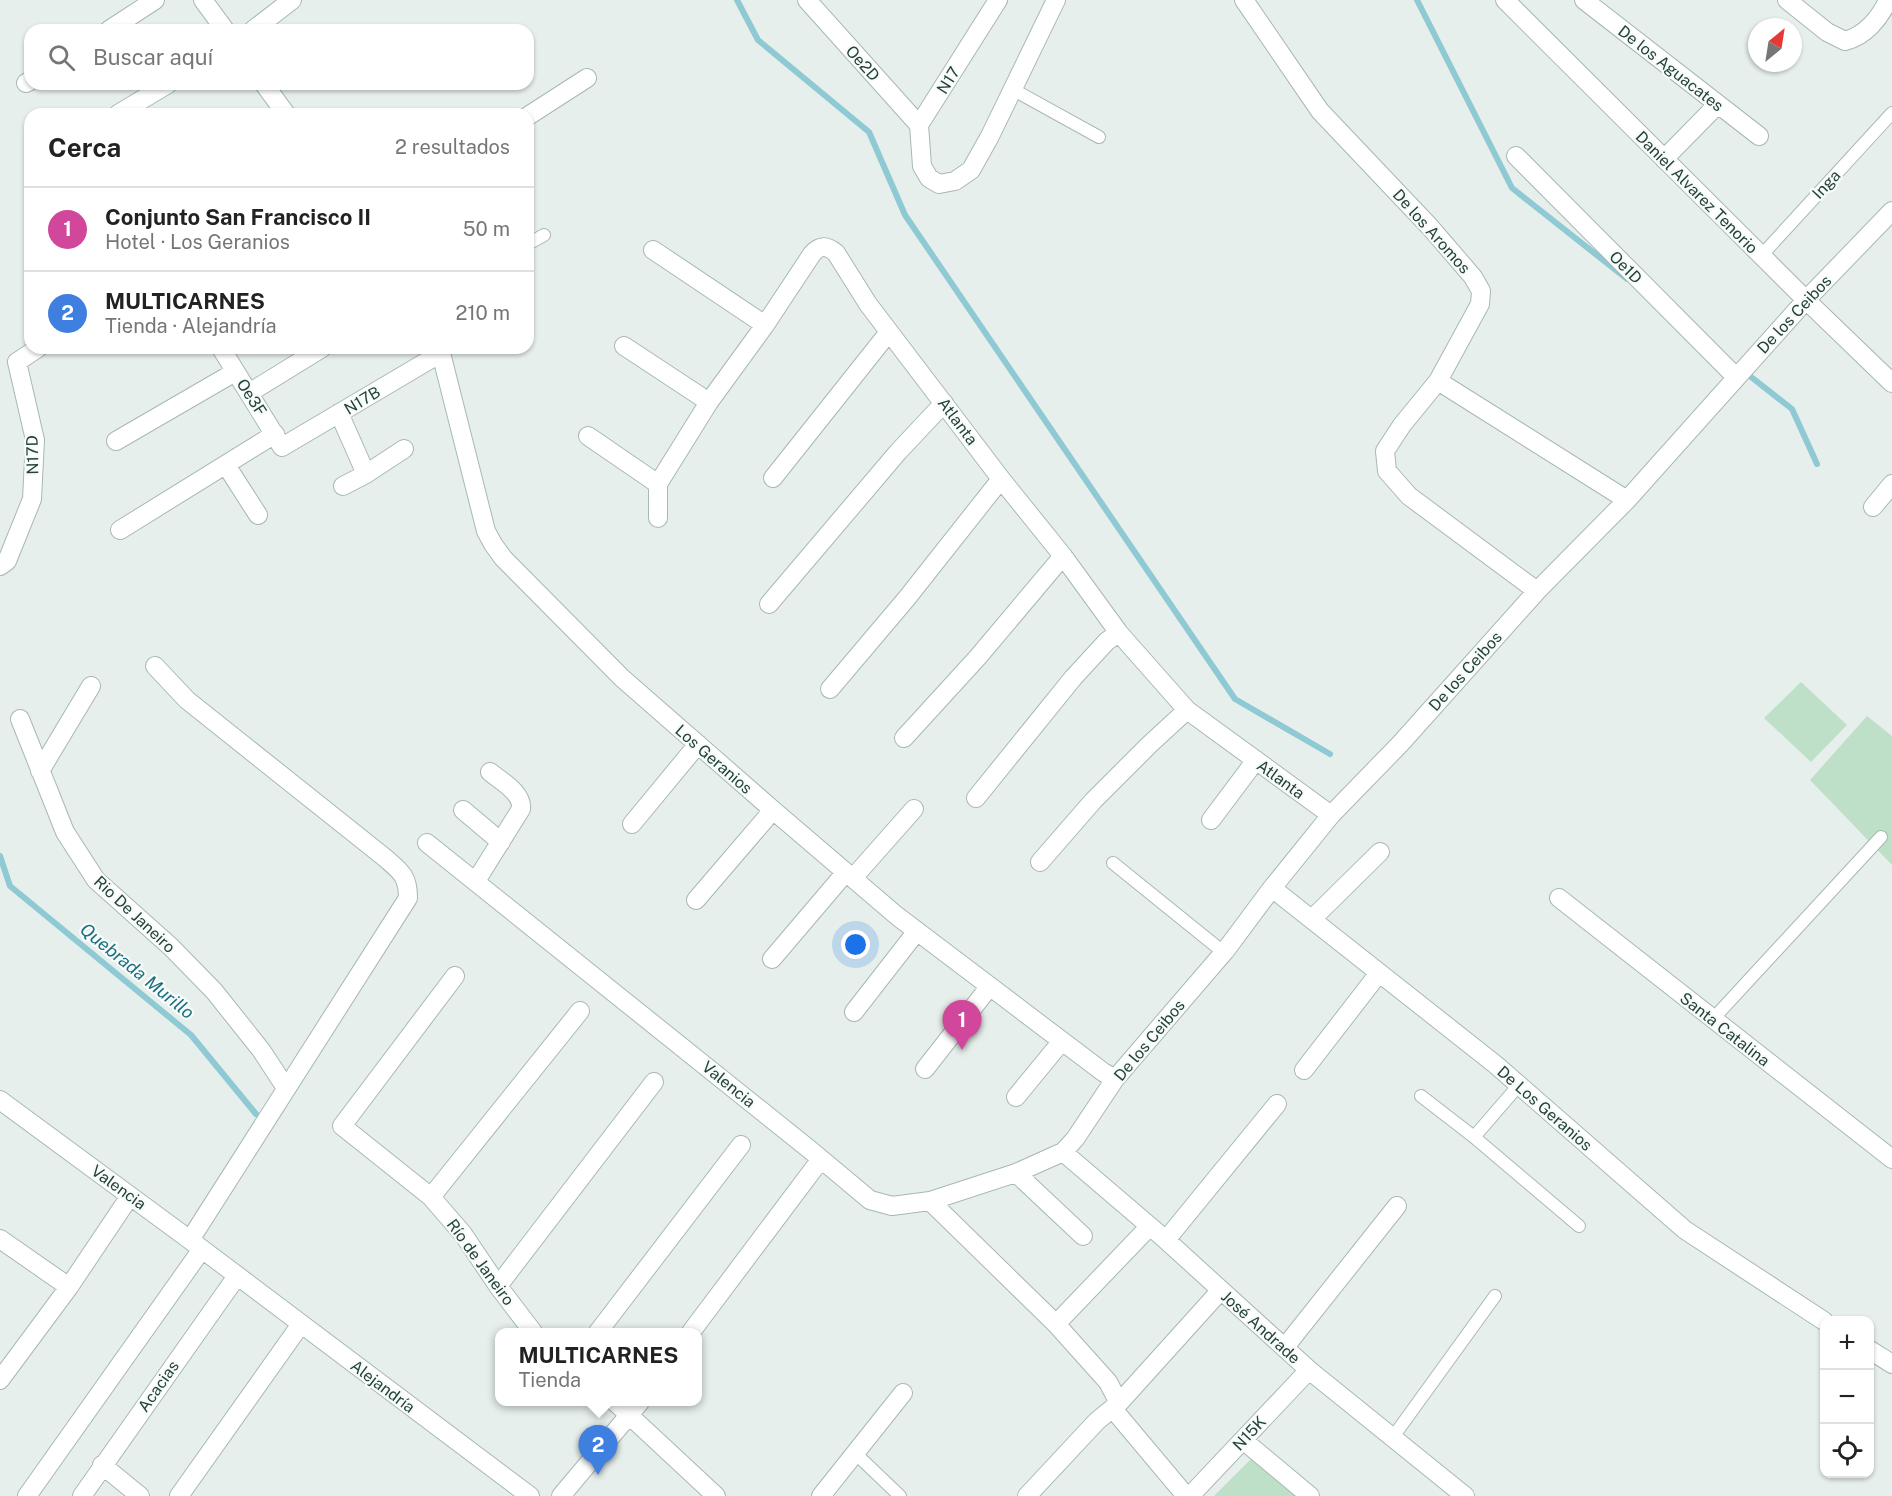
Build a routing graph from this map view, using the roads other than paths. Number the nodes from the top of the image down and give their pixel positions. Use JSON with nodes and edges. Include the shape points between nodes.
{"nodes":[{"id":1,"x":155,"y":0,"type":"edge"},
{"id":2,"x":203,"y":0,"type":"edge"},
{"id":3,"x":292,"y":0,"type":"edge"},
{"id":4,"x":807,"y":0,"type":"edge"},
{"id":5,"x":998,"y":0,"type":"edge"},
{"id":6,"x":1056,"y":0,"type":"edge"},
{"id":7,"x":1244,"y":0,"type":"edge"},
{"id":8,"x":1505,"y":0,"type":"edge"},
{"id":9,"x":1584,"y":0,"type":"edge"},
{"id":10,"x":1787,"y":0,"type":"edge"},
{"id":11,"x":1888,"y":0,"type":"edge"},
{"id":12,"x":117,"y":24,"type":"edge"},
{"id":13,"x":221,"y":24,"type":"edge"},
{"id":14,"x":261,"y":24,"type":"edge"},
{"id":15,"x":587,"y":78,"type":"dead end"},
{"id":16,"x":1012,"y":89,"type":"junction"},
{"id":17,"x":158,"y":90,"type":"edge"},
{"id":18,"x":268,"y":90,"type":"edge"},
{"id":19,"x":1718,"y":104,"type":"junction"},
{"id":20,"x":128,"y":108,"type":"edge"},
{"id":21,"x":282,"y":108,"type":"edge"},
{"id":22,"x":534,"y":112,"type":"edge"},
{"id":23,"x":1892,"y":113,"type":"edge"},
{"id":24,"x":919,"y":125,"type":"junction"},
{"id":25,"x":1759,"y":136,"type":"dead end"},
{"id":26,"x":1099,"y":137,"type":"dead end"},
{"id":27,"x":1516,"y":156,"type":"dead end"},
{"id":28,"x":1664,"y":159,"type":"junction"},
{"id":29,"x":1892,"y":211,"type":"edge"},
{"id":30,"x":544,"y":235,"type":"dead end"},
{"id":31,"x":534,"y":241,"type":"edge"},
{"id":32,"x":653,"y":250,"type":"dead end"},
{"id":33,"x":1761,"y":256,"type":"junction"},
{"id":34,"x":1806,"y":300,"type":"junction"},
{"id":35,"x":765,"y":325,"type":"junction"},
{"id":36,"x":889,"y":332,"type":"junction"},
{"id":37,"x":624,"y":346,"type":"dead end"},
{"id":38,"x":29,"y":354,"type":"edge"},
{"id":39,"x":224,"y":354,"type":"edge"},
{"id":40,"x":312,"y":354,"type":"edge"},
{"id":41,"x":434,"y":354,"type":"edge"},
{"id":42,"x":441,"y":354,"type":"edge"},
{"id":43,"x":235,"y":372,"type":"junction"},
{"id":44,"x":1736,"y":377,"type":"junction"},
{"id":45,"x":1438,"y":381,"type":"junction"},
{"id":46,"x":1892,"y":383,"type":"edge"},
{"id":47,"x":249,"y":393,"type":"junction"},
{"id":48,"x":709,"y":402,"type":"junction"},
{"id":49,"x":944,"y":403,"type":"junction"},
{"id":50,"x":339,"y":414,"type":"junction"},
{"id":51,"x":588,"y":436,"type":"dead end"},
{"id":52,"x":279,"y":440,"type":"junction"},
{"id":53,"x":116,"y":441,"type":"dead end"},
{"id":54,"x":404,"y":448,"type":"dead end"},
{"id":55,"x":226,"y":465,"type":"junction"},
{"id":56,"x":366,"y":474,"type":"junction"},
{"id":57,"x":773,"y":478,"type":"dead end"},
{"id":58,"x":1001,"y":479,"type":"junction"},
{"id":59,"x":658,"y":484,"type":"junction"},
{"id":60,"x":1892,"y":484,"type":"edge"},
{"id":61,"x":343,"y":486,"type":"dead end"},
{"id":62,"x":1627,"y":500,"type":"junction"},
{"id":63,"x":1873,"y":507,"type":"dead end"},
{"id":64,"x":258,"y":515,"type":"dead end"},
{"id":65,"x":658,"y":518,"type":"dead end"},
{"id":66,"x":120,"y":530,"type":"dead end"},
{"id":67,"x":1063,"y":556,"type":"junction"},
{"id":68,"x":0,"y":566,"type":"edge"},
{"id":69,"x":1537,"y":591,"type":"junction"},
{"id":70,"x":769,"y":604,"type":"dead end"},
{"id":71,"x":1119,"y":633,"type":"junction"},
{"id":72,"x":155,"y":666,"type":"dead end"},
{"id":73,"x":91,"y":686,"type":"dead end"},
{"id":74,"x":830,"y":689,"type":"dead end"},
{"id":75,"x":1187,"y":710,"type":"junction"},
{"id":76,"x":20,"y":719,"type":"dead end"},
{"id":77,"x":904,"y":738,"type":"dead end"},
{"id":78,"x":698,"y":744,"type":"junction"},
{"id":79,"x":1256,"y":760,"type":"junction"},
{"id":80,"x":40,"y":771,"type":"junction"},
{"id":81,"x":490,"y":771,"type":"dead end"},
{"id":82,"x":976,"y":798,"type":"dead end"},
{"id":83,"x":914,"y":809,"type":"dead end"},
{"id":84,"x":463,"y":810,"type":"dead end"},
{"id":85,"x":773,"y":810,"type":"junction"},
{"id":86,"x":1331,"y":815,"type":"junction"},
{"id":87,"x":1211,"y":820,"type":"dead end"},
{"id":88,"x":632,"y":824,"type":"dead end"},
{"id":89,"x":1881,"y":837,"type":"dead end"},
{"id":90,"x":501,"y":842,"type":"junction"},
{"id":91,"x":427,"y":843,"type":"dead end"},
{"id":92,"x":1380,"y":852,"type":"dead end"},
{"id":93,"x":1040,"y":862,"type":"dead end"},
{"id":94,"x":1113,"y":863,"type":"dead end"},
{"id":95,"x":850,"y":875,"type":"junction"},
{"id":96,"x":476,"y":881,"type":"junction"},
{"id":97,"x":1272,"y":888,"type":"junction"},
{"id":98,"x":1559,"y":898,"type":"dead end"},
{"id":99,"x":696,"y":900,"type":"dead end"},
{"id":100,"x":1312,"y":920,"type":"junction"},
{"id":101,"x":917,"y":931,"type":"junction"},
{"id":102,"x":1225,"y":951,"type":"junction"},
{"id":103,"x":772,"y":959,"type":"dead end"},
{"id":104,"x":1379,"y":973,"type":"junction"},
{"id":105,"x":455,"y":976,"type":"dead end"},
{"id":106,"x":990,"y":986,"type":"junction"},
{"id":107,"x":580,"y":1011,"type":"dead end"},
{"id":108,"x":854,"y":1012,"type":"dead end"},
{"id":109,"x":1713,"y":1019,"type":"junction"},
{"id":110,"x":1062,"y":1041,"type":"junction"},
{"id":111,"x":925,"y":1070,"type":"dead end"},
{"id":112,"x":1304,"y":1070,"type":"dead end"},
{"id":113,"x":1115,"y":1079,"type":"junction"},
{"id":114,"x":654,"y":1082,"type":"dead end"},
{"id":115,"x":1520,"y":1085,"type":"junction"},
{"id":116,"x":286,"y":1088,"type":"junction"},
{"id":117,"x":1421,"y":1096,"type":"dead end"},
{"id":118,"x":1016,"y":1097,"type":"dead end"},
{"id":119,"x":0,"y":1100,"type":"edge"},
{"id":120,"x":1277,"y":1104,"type":"dead end"},
{"id":121,"x":1474,"y":1137,"type":"junction"},
{"id":122,"x":741,"y":1145,"type":"dead end"},
{"id":123,"x":1062,"y":1152,"type":"junction"},
{"id":124,"x":821,"y":1159,"type":"junction"},
{"id":125,"x":1892,"y":1159,"type":"edge"},
{"id":126,"x":1016,"y":1173,"type":"junction"},
{"id":127,"x":130,"y":1196,"type":"junction"},
{"id":128,"x":431,"y":1197,"type":"junction"},
{"id":129,"x":930,"y":1201,"type":"junction"},
{"id":130,"x":1397,"y":1206,"type":"dead end"},
{"id":131,"x":1579,"y":1226,"type":"dead end"},
{"id":132,"x":1149,"y":1227,"type":"junction"},
{"id":133,"x":1083,"y":1236,"type":"dead end"},
{"id":134,"x":0,"y":1239,"type":"edge"},
{"id":135,"x":1166,"y":1240,"type":"junction"},
{"id":136,"x":196,"y":1244,"type":"junction"},
{"id":137,"x":237,"y":1276,"type":"junction"},
{"id":138,"x":498,"y":1286,"type":"junction"},
{"id":139,"x":69,"y":1287,"type":"junction"},
{"id":140,"x":1221,"y":1290,"type":"junction"},
{"id":141,"x":1495,"y":1296,"type":"dead end"},
{"id":142,"x":1820,"y":1318,"type":"edge"},
{"id":143,"x":301,"y":1324,"type":"junction"},
{"id":144,"x":1056,"y":1324,"type":"junction"},
{"id":145,"x":530,"y":1328,"type":"edge"},
{"id":146,"x":601,"y":1328,"type":"edge"},
{"id":147,"x":695,"y":1328,"type":"edge"},
{"id":148,"x":1285,"y":1347,"type":"junction"},
{"id":149,"x":1874,"y":1353,"type":"edge"},
{"id":150,"x":1892,"y":1364,"type":"edge"},
{"id":151,"x":1309,"y":1370,"type":"junction"},
{"id":152,"x":0,"y":1380,"type":"edge"},
{"id":153,"x":903,"y":1393,"type":"dead end"},
{"id":154,"x":1116,"y":1406,"type":"junction"},
{"id":155,"x":635,"y":1408,"type":"edge"},
{"id":156,"x":1393,"y":1437,"type":"junction"},
{"id":157,"x":1243,"y":1440,"type":"junction"},
{"id":158,"x":855,"y":1453,"type":"junction"},
{"id":159,"x":102,"y":1465,"type":"junction"},
{"id":160,"x":27,"y":1496,"type":"edge"},
{"id":161,"x":82,"y":1496,"type":"edge"},
{"id":162,"x":140,"y":1496,"type":"edge"},
{"id":163,"x":179,"y":1496,"type":"edge"},
{"id":164,"x":530,"y":1496,"type":"edge"},
{"id":165,"x":561,"y":1496,"type":"edge"},
{"id":166,"x":716,"y":1496,"type":"edge"},
{"id":167,"x":821,"y":1496,"type":"edge"},
{"id":168,"x":900,"y":1496,"type":"edge"},
{"id":169,"x":1027,"y":1496,"type":"edge"},
{"id":170,"x":1188,"y":1496,"type":"edge"},
{"id":171,"x":1310,"y":1496,"type":"edge"},
{"id":172,"x":1465,"y":1496,"type":"edge"}],
"edges":[{"from":1,"to":12,"type":"street"},
{"from":2,"to":13,"type":"street"},
{"from":3,"to":14,"type":"street"},
{"from":4,"to":24,"type":"street","name":"Oe2D"},
{"from":5,"to":24,"type":"street","name":"N17"},
{"from":6,"to":16,"type":"street"},
{"from":7,"to":45,"type":"street","name":"De los Aromos","via":[[1320,111],[1430,226],[1481,291],[1480,304]]},
{"from":8,"to":28,"type":"street","name":"Daniel Alvarez Tenorio"},
{"from":9,"to":19,"type":"street","name":"De los Aguacates"},
{"from":10,"to":11,"type":"street","via":[[1827,32],[1845,41],[1865,32]]},
{"from":15,"to":22,"type":"street"},
{"from":16,"to":24,"type":"street","via":[[970,170],[955,182],[939,184],[929,178],[922,166]]},
{"from":16,"to":26,"type":"lane"},
{"from":17,"to":20,"type":"street"},
{"from":18,"to":21,"type":"street"},
{"from":19,"to":25,"type":"street","name":"De los Aguacates"},
{"from":19,"to":28,"type":"street"},
{"from":23,"to":33,"type":"lane","name":"Inga"},
{"from":27,"to":44,"type":"street","name":"Oe1D"},
{"from":28,"to":33,"type":"street","name":"Daniel Alvarez Tenorio"},
{"from":29,"to":34,"type":"street","name":"De los Ceibos"},
{"from":30,"to":31,"type":"lane"},
{"from":32,"to":35,"type":"street"},
{"from":33,"to":34,"type":"street","name":"Daniel Alvarez Tenorio"},
{"from":34,"to":44,"type":"street","name":"De los Ceibos"},
{"from":34,"to":46,"type":"street","name":"Daniel Alvarez Tenorio"},
{"from":35,"to":36,"type":"street","name":"Atlanta","via":[[812,254],[823,246],[836,252]]},
{"from":35,"to":48,"type":"street","name":"Atlanta"},
{"from":36,"to":49,"type":"street","name":"Atlanta"},
{"from":36,"to":57,"type":"street"},
{"from":37,"to":48,"type":"street"},
{"from":38,"to":68,"type":"street","name":"N17D","via":[[17,362],[34,440],[32,499],[7,561]]},
{"from":39,"to":43,"type":"street","name":"Oe3F"},
{"from":40,"to":47,"type":"street"},
{"from":41,"to":50,"type":"street","name":"N17B"},
{"from":42,"to":78,"type":"street","name":"Los Geranios","via":[[486,531],[493,544],[622,678]]},
{"from":43,"to":47,"type":"street","name":"Oe3F"},
{"from":43,"to":53,"type":"street"},
{"from":44,"to":62,"type":"street","name":"De los Ceibos"},
{"from":45,"to":62,"type":"street"},
{"from":45,"to":69,"type":"street","name":"De los Aromos","via":[[1384,451],[1387,471],[1409,496]]},
{"from":47,"to":52,"type":"street","name":"Oe3F"},
{"from":48,"to":59,"type":"street","name":"Atlanta"},
{"from":49,"to":58,"type":"street","name":"Atlanta"},
{"from":49,"to":70,"type":"street"},
{"from":50,"to":52,"type":"street","name":"N17B"},
{"from":50,"to":56,"type":"street"},
{"from":51,"to":59,"type":"street"},
{"from":52,"to":55,"type":"street","name":"N17B"},
{"from":54,"to":56,"type":"street"},
{"from":55,"to":64,"type":"street"},
{"from":55,"to":66,"type":"street","name":"N17B"},
{"from":56,"to":61,"type":"street"},
{"from":58,"to":67,"type":"street","name":"Atlanta"},
{"from":58,"to":74,"type":"street"},
{"from":59,"to":65,"type":"street"},
{"from":60,"to":63,"type":"street"},
{"from":62,"to":69,"type":"street","name":"De los Ceibos"},
{"from":67,"to":71,"type":"street","name":"Atlanta"},
{"from":67,"to":77,"type":"street"},
{"from":69,"to":86,"type":"street","name":"De los Ceibos"},
{"from":71,"to":75,"type":"street","name":"Atlanta"},
{"from":71,"to":82,"type":"street","via":[[1072,678]]},
{"from":72,"to":116,"type":"street","via":[[187,700],[384,857],[408,884],[408,898]]},
{"from":73,"to":80,"type":"street"},
{"from":75,"to":79,"type":"street","name":"Atlanta"},
{"from":75,"to":93,"type":"street","via":[[1093,801]]},
{"from":76,"to":80,"type":"street","name":"Rio De Janeiro"},
{"from":78,"to":85,"type":"street","name":"Los Geranios"},
{"from":78,"to":88,"type":"street"},
{"from":79,"to":86,"type":"street","name":"Atlanta"},
{"from":79,"to":87,"type":"street"},
{"from":80,"to":116,"type":"street","name":"Rio De Janeiro","via":[[64,832],[96,880],[214,991]]},
{"from":81,"to":90,"type":"street","via":[[522,803]]},
{"from":83,"to":95,"type":"street"},
{"from":84,"to":90,"type":"street"},
{"from":85,"to":95,"type":"street","name":"Los Geranios"},
{"from":85,"to":99,"type":"street"},
{"from":86,"to":97,"type":"street","name":"De los Ceibos"},
{"from":89,"to":109,"type":"lane"},
{"from":90,"to":96,"type":"street"},
{"from":91,"to":96,"type":"street","name":"Valencia"},
{"from":92,"to":100,"type":"street"},
{"from":94,"to":102,"type":"lane"},
{"from":95,"to":101,"type":"street","name":"Los Geranios"},
{"from":95,"to":103,"type":"street"},
{"from":96,"to":124,"type":"street","name":"Valencia"},
{"from":97,"to":100,"type":"street","name":"De Los Geranios"},
{"from":97,"to":102,"type":"street","name":"De los Ceibos"},
{"from":98,"to":109,"type":"street","name":"Santa Catalina"},
{"from":100,"to":104,"type":"street","name":"De Los Geranios"},
{"from":101,"to":106,"type":"street","name":"Los Geranios"},
{"from":101,"to":108,"type":"street"},
{"from":102,"to":113,"type":"street","name":"De los Ceibos"},
{"from":104,"to":112,"type":"street"},
{"from":104,"to":115,"type":"street","name":"De Los Geranios"},
{"from":105,"to":128,"type":"street","name":"Río de Janeiro","via":[[342,1126]]},
{"from":106,"to":110,"type":"street","name":"Los Geranios"},
{"from":106,"to":111,"type":"street"},
{"from":107,"to":128,"type":"street"},
{"from":109,"to":125,"type":"street","name":"Santa Catalina"},
{"from":110,"to":113,"type":"street","name":"Los Geranios"},
{"from":110,"to":118,"type":"street"},
{"from":113,"to":123,"type":"street","name":"De los Ceibos","via":[[1076,1139]]},
{"from":114,"to":138,"type":"street"},
{"from":115,"to":121,"type":"lane"},
{"from":115,"to":142,"type":"street","name":"De Los Geranios","via":[[1685,1230]]},
{"from":116,"to":136,"type":"street"},
{"from":117,"to":121,"type":"lane"},
{"from":119,"to":127,"type":"street","name":"Valencia"},
{"from":120,"to":135,"type":"street"},
{"from":121,"to":131,"type":"lane"},
{"from":122,"to":146,"type":"street"},
{"from":123,"to":126,"type":"street","name":"Valencia"},
{"from":123,"to":132,"type":"street","name":"José Andrade"},
{"from":124,"to":129,"type":"street","name":"Valencia","via":[[870,1200],[892,1206]]},
{"from":124,"to":147,"type":"street"},
{"from":126,"to":129,"type":"street","name":"Valencia"},
{"from":126,"to":133,"type":"street"},
{"from":127,"to":136,"type":"street","name":"Valencia"},
{"from":127,"to":139,"type":"street"},
{"from":128,"to":138,"type":"street","name":"Río de Janeiro","via":[[463,1234]]},
{"from":129,"to":144,"type":"street"},
{"from":130,"to":148,"type":"street"},
{"from":132,"to":135,"type":"street","name":"José Andrade"},
{"from":132,"to":144,"type":"street"},
{"from":134,"to":139,"type":"street"},
{"from":135,"to":140,"type":"street","name":"José Andrade"},
{"from":136,"to":137,"type":"street","name":"Valencia"},
{"from":136,"to":160,"type":"street"},
{"from":137,"to":143,"type":"street","name":"Alejandría"},
{"from":137,"to":159,"type":"street","name":"Acacias"},
{"from":138,"to":145,"type":"street","name":"Río de Janeiro"},
{"from":139,"to":152,"type":"street"},
{"from":140,"to":148,"type":"street","name":"José Andrade"},
{"from":140,"to":154,"type":"street"},
{"from":141,"to":156,"type":"lane"},
{"from":143,"to":163,"type":"street"},
{"from":143,"to":164,"type":"street","name":"Alejandría"},
{"from":144,"to":154,"type":"street","via":[[1108,1382]]},
{"from":148,"to":151,"type":"street","name":"José Andrade"},
{"from":149,"to":150,"type":"street"},
{"from":151,"to":156,"type":"street","name":"José Andrade"},
{"from":151,"to":157,"type":"street","name":"N15K"},
{"from":153,"to":158,"type":"street"},
{"from":154,"to":169,"type":"street"},
{"from":154,"to":170,"type":"street"},
{"from":155,"to":165,"type":"street"},
{"from":155,"to":166,"type":"street"},
{"from":156,"to":172,"type":"street","name":"José Andrade"},
{"from":157,"to":170,"type":"street","name":"N15K"},
{"from":157,"to":171,"type":"street"},
{"from":158,"to":167,"type":"street"},
{"from":158,"to":168,"type":"lane"},
{"from":159,"to":161,"type":"street","name":"Acacias"},
{"from":159,"to":162,"type":"street"}]}
